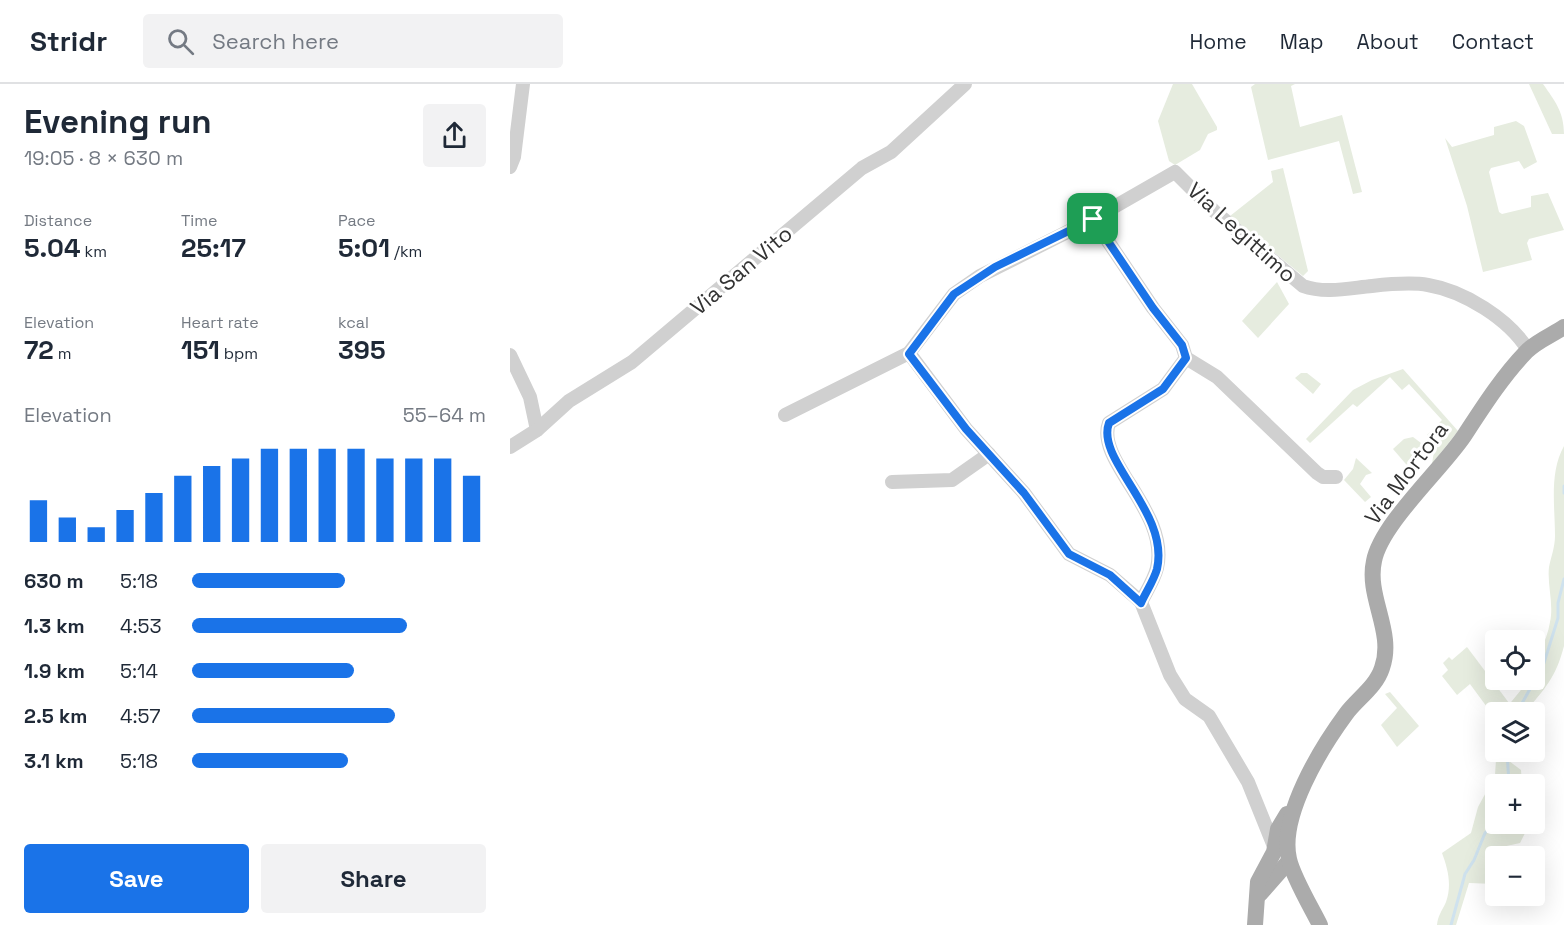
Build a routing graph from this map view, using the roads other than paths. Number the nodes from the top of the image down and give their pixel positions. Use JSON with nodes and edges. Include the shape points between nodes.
{"nodes":[{"id":1,"x":523,"y":84,"type":"edge"},
{"id":2,"x":965,"y":84,"type":"edge"},
{"id":3,"x":510,"y":167,"type":"edge"},
{"id":4,"x":1093,"y":219,"type":"junction"},
{"id":5,"x":1564,"y":327,"type":"edge"},
{"id":6,"x":1528,"y":350,"type":"junction"},
{"id":7,"x":909,"y":354,"type":"junction"},
{"id":8,"x":510,"y":355,"type":"edge"},
{"id":9,"x":1186,"y":358,"type":"junction"},
{"id":10,"x":785,"y":415,"type":"dead end"},
{"id":11,"x":537,"y":430,"type":"junction"},
{"id":12,"x":510,"y":447,"type":"edge"},
{"id":13,"x":989,"y":454,"type":"junction"},
{"id":14,"x":1336,"y":477,"type":"dead end"},
{"id":15,"x":892,"y":482,"type":"dead end"},
{"id":16,"x":1141,"y":603,"type":"junction"},
{"id":17,"x":1297,"y":802,"type":"junction"},
{"id":18,"x":1279,"y":852,"type":"junction"},
{"id":19,"x":1255,"y":925,"type":"edge"},
{"id":20,"x":1320,"y":925,"type":"edge"}],
"edges":[{"from":1,"to":3,"type":"street"},
{"from":2,"to":11,"type":"street","name":"Via San Vito","via":[[891,152],[862,168],[632,362],[569,400]]},
{"from":4,"to":6,"type":"street","name":"Via Legittimo","via":[[1175,172],[1214,211],[1303,286],[1322,291],[1429,285],[1457,294],[1500,320]]},
{"from":4,"to":7,"type":"street","via":[[995,267],[954,294]]},
{"from":4,"to":9,"type":"street","via":[[1182,345]]},
{"from":5,"to":6,"type":"main road","name":"Via Mortora"},
{"from":6,"to":17,"type":"main road","name":"Via Mortora","via":[[1382,540],[1372,574],[1385,645],[1382,669],[1333,732]]},
{"from":7,"to":10,"type":"street"},
{"from":7,"to":13,"type":"street"},
{"from":8,"to":11,"type":"street","via":[[530,397]]},
{"from":9,"to":14,"type":"street","via":[[1217,377],[1317,473]]},
{"from":9,"to":16,"type":"street","via":[[1163,389],[1107,427],[1110,447],[1157,534],[1156,570]]},
{"from":11,"to":12,"type":"street","name":"Via San Vito"},
{"from":13,"to":15,"type":"street","via":[[952,480]]},
{"from":13,"to":16,"type":"street","via":[[1069,554],[1110,575]]},
{"from":16,"to":18,"type":"street","via":[[1170,675],[1185,699],[1209,716]]},
{"from":17,"to":18,"type":"main road"},
{"from":17,"to":18,"type":"main road"},
{"from":18,"to":19,"type":"main road","via":[[1258,882]]},
{"from":18,"to":20,"type":"main road","via":[[1301,884]]}]}
